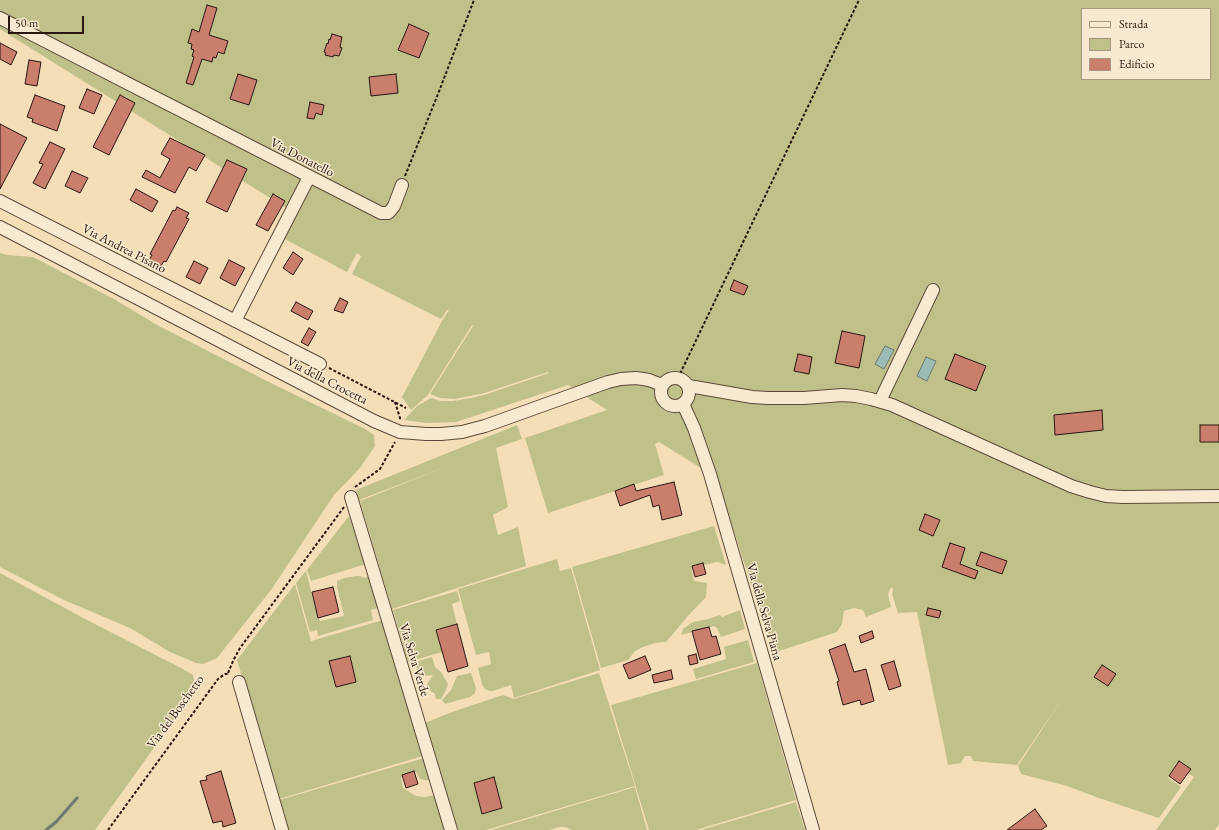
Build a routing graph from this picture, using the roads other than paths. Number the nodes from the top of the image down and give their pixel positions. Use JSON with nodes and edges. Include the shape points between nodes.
{"nodes":[{"id":1,"x":0,"y":18,"type":"edge"},
{"id":2,"x":309,"y":177,"type":"junction"},
{"id":3,"x":402,"y":185,"type":"road end"},
{"id":4,"x":0,"y":201,"type":"edge"},
{"id":5,"x":0,"y":227,"type":"edge"},
{"id":6,"x":933,"y":290,"type":"dead end"},
{"id":7,"x":235,"y":321,"type":"junction"},
{"id":8,"x":320,"y":364,"type":"road end"},
{"id":9,"x":662,"y":385,"type":"junction"},
{"id":10,"x":689,"y":386,"type":"junction"},
{"id":11,"x":880,"y":401,"type":"junction"},
{"id":12,"x":683,"y":404,"type":"junction"},
{"id":13,"x":1219,"y":496,"type":"edge"},
{"id":14,"x":351,"y":497,"type":"road end"},
{"id":15,"x":239,"y":682,"type":"road end"},
{"id":16,"x":282,"y":830,"type":"edge"},
{"id":17,"x":451,"y":830,"type":"edge"},
{"id":18,"x":813,"y":830,"type":"edge"}],
"edges":[{"from":1,"to":2,"type":"street","name":"Via Donatello"},
{"from":2,"to":3,"type":"street","name":"Via Donatello","via":[[384,214],[394,206]]},
{"from":2,"to":7,"type":"street"},
{"from":4,"to":7,"type":"street","name":"Via Andrea Pisano"},
{"from":5,"to":9,"type":"street","name":"Via della Crocetta","via":[[374,421],[398,431],[426,434],[462,432],[621,379],[643,379]]},
{"from":6,"to":11,"type":"street"},
{"from":7,"to":8,"type":"street","name":"Via Andrea Pisano"},
{"from":9,"to":10,"type":"street","via":[[669,379],[678,378]]},
{"from":9,"to":12,"type":"street","via":[[661,394],[665,402],[674,406]]},
{"from":10,"to":11,"type":"street","via":[[752,397],[796,399],[849,395]]},
{"from":10,"to":12,"type":"street","via":[[689,396]]},
{"from":11,"to":13,"type":"street","via":[[1090,492],[1123,497]]},
{"from":12,"to":18,"type":"street","name":"Via della Selva Piana","via":[[710,474]]},
{"from":14,"to":17,"type":"street","name":"Via Selva Verde"},
{"from":15,"to":16,"type":"street"}]}
